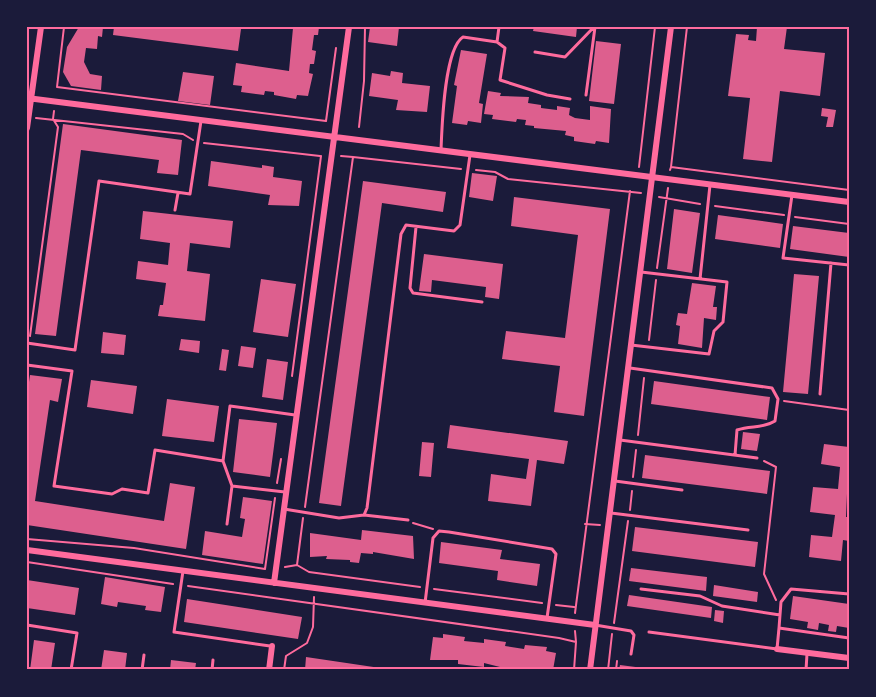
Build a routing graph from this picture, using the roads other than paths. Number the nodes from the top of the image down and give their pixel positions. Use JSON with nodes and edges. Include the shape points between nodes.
{"nodes":[{"id":1,"x":41,"y":27,"type":"edge"},
{"id":2,"x":349,"y":27,"type":"edge"},
{"id":3,"x":499,"y":27,"type":"edge"},
{"id":4,"x":595,"y":27,"type":"edge"},
{"id":5,"x":671,"y":27,"type":"edge"},
{"id":6,"x":497,"y":42,"type":"junction"},
{"id":7,"x":535,"y":52,"type":"dead end"},
{"id":8,"x":586,"y":95,"type":"dead end"},
{"id":9,"x":29,"y":98,"type":"edge"},
{"id":10,"x":570,"y":99,"type":"dead end"},
{"id":11,"x":201,"y":121,"type":"junction"},
{"id":12,"x":27,"y":128,"type":"edge"},
{"id":13,"x":335,"y":139,"type":"junction"},
{"id":14,"x":441,"y":152,"type":"junction"},
{"id":15,"x":470,"y":155,"type":"junction"},
{"id":16,"x":651,"y":177,"type":"junction"},
{"id":17,"x":710,"y":184,"type":"junction"},
{"id":18,"x":178,"y":193,"type":"junction"},
{"id":19,"x":792,"y":195,"type":"junction"},
{"id":20,"x":849,"y":202,"type":"edge"},
{"id":21,"x":175,"y":210,"type":"dead end"},
{"id":22,"x":416,"y":227,"type":"junction"},
{"id":23,"x":831,"y":263,"type":"junction"},
{"id":24,"x":849,"y":266,"type":"edge"},
{"id":25,"x":639,"y":271,"type":"junction"},
{"id":26,"x":700,"y":279,"type":"junction"},
{"id":27,"x":482,"y":302,"type":"dead end"},
{"id":28,"x":28,"y":343,"type":"edge"},
{"id":29,"x":630,"y":345,"type":"junction"},
{"id":30,"x":27,"y":365,"type":"edge"},
{"id":31,"x":627,"y":368,"type":"junction"},
{"id":32,"x":820,"y":394,"type":"dead end"},
{"id":33,"x":297,"y":415,"type":"junction"},
{"id":34,"x":618,"y":440,"type":"junction"},
{"id":35,"x":735,"y":455,"type":"junction"},
{"id":36,"x":757,"y":458,"type":"road end"},
{"id":37,"x":223,"y":460,"type":"junction"},
{"id":38,"x":613,"y":481,"type":"junction"},
{"id":39,"x":232,"y":486,"type":"junction"},
{"id":40,"x":682,"y":490,"type":"dead end"},
{"id":41,"x":286,"y":493,"type":"junction"},
{"id":42,"x":284,"y":509,"type":"junction"},
{"id":43,"x":609,"y":513,"type":"junction"},
{"id":44,"x":364,"y":515,"type":"junction"},
{"id":45,"x":408,"y":520,"type":"road end"},
{"id":46,"x":227,"y":524,"type":"dead end"},
{"id":47,"x":748,"y":531,"type":"dead end"},
{"id":48,"x":27,"y":550,"type":"edge"},
{"id":49,"x":183,"y":570,"type":"junction"},
{"id":50,"x":274,"y":583,"type":"junction"},
{"id":51,"x":640,"y":589,"type":"dead end"},
{"id":52,"x":849,"y":594,"type":"edge"},
{"id":53,"x":425,"y":603,"type":"junction"},
{"id":54,"x":780,"y":615,"type":"junction"},
{"id":55,"x":547,"y":619,"type":"junction"},
{"id":56,"x":27,"y":625,"type":"edge"},
{"id":57,"x":596,"y":625,"type":"junction"},
{"id":58,"x":779,"y":628,"type":"junction"},
{"id":59,"x":649,"y":632,"type":"dead end"},
{"id":60,"x":849,"y":638,"type":"edge"},
{"id":61,"x":272,"y":646,"type":"joint"},
{"id":62,"x":777,"y":649,"type":"junction"},
{"id":63,"x":807,"y":652,"type":"junction"},
{"id":64,"x":631,"y":654,"type":"dead end"},
{"id":65,"x":144,"y":655,"type":"dead end"},
{"id":66,"x":849,"y":657,"type":"edge"},
{"id":67,"x":213,"y":660,"type":"dead end"},
{"id":68,"x":71,"y":670,"type":"edge"},
{"id":69,"x":142,"y":670,"type":"edge"},
{"id":70,"x":212,"y":670,"type":"edge"},
{"id":71,"x":269,"y":670,"type":"edge"},
{"id":72,"x":590,"y":670,"type":"edge"},
{"id":73,"x":806,"y":670,"type":"edge"}],
"edges":[{"from":1,"to":9,"type":"street"},
{"from":2,"to":13,"type":"street"},
{"from":3,"to":6,"type":"lane"},
{"from":4,"to":7,"type":"lane","via":[[565,57]]},
{"from":4,"to":8,"type":"lane"},
{"from":5,"to":16,"type":"street"},
{"from":6,"to":10,"type":"lane","via":[[505,48],[500,80]]},
{"from":6,"to":14,"type":"lane","via":[[463,37],[454,48]]},
{"from":9,"to":11,"type":"street"},
{"from":9,"to":12,"type":"street"},
{"from":11,"to":13,"type":"street"},
{"from":11,"to":18,"type":"lane","via":[[190,194]]},
{"from":13,"to":14,"type":"street"},
{"from":13,"to":33,"type":"street"},
{"from":14,"to":15,"type":"street"},
{"from":15,"to":16,"type":"street"},
{"from":15,"to":22,"type":"lane","via":[[460,225],[454,231]]},
{"from":16,"to":17,"type":"street"},
{"from":16,"to":25,"type":"street"},
{"from":17,"to":19,"type":"street"},
{"from":17,"to":26,"type":"lane"},
{"from":18,"to":21,"type":"lane"},
{"from":18,"to":28,"type":"lane","via":[[99,181],[75,350]]},
{"from":19,"to":20,"type":"street"},
{"from":19,"to":23,"type":"lane","via":[[783,258]]},
{"from":22,"to":27,"type":"lane","via":[[413,293]]},
{"from":22,"to":44,"type":"lane","via":[[406,225],[401,234]]},
{"from":23,"to":24,"type":"lane"},
{"from":23,"to":32,"type":"lane"},
{"from":25,"to":26,"type":"lane"},
{"from":25,"to":29,"type":"street"},
{"from":26,"to":29,"type":"lane","via":[[727,282],[723,322],[714,331],[709,354]]},
{"from":29,"to":31,"type":"street"},
{"from":30,"to":37,"type":"lane","via":[[72,370],[54,486],[112,494],[123,489],[148,493],[155,450]]},
{"from":31,"to":34,"type":"street"},
{"from":31,"to":35,"type":"lane","via":[[772,388],[778,399],[775,422],[738,430]]},
{"from":33,"to":37,"type":"lane","via":[[230,406]]},
{"from":33,"to":41,"type":"street"},
{"from":34,"to":35,"type":"lane"},
{"from":34,"to":38,"type":"street"},
{"from":35,"to":36,"type":"lane"},
{"from":37,"to":39,"type":"lane"},
{"from":38,"to":40,"type":"lane"},
{"from":38,"to":43,"type":"street"},
{"from":39,"to":41,"type":"lane"},
{"from":39,"to":46,"type":"lane"},
{"from":41,"to":42,"type":"street"},
{"from":42,"to":44,"type":"lane","via":[[339,518]]},
{"from":42,"to":50,"type":"street"},
{"from":43,"to":47,"type":"lane"},
{"from":43,"to":57,"type":"street"},
{"from":44,"to":45,"type":"lane"},
{"from":48,"to":49,"type":"street"},
{"from":49,"to":50,"type":"street"},
{"from":49,"to":61,"type":"lane","via":[[174,632]]},
{"from":50,"to":53,"type":"street"},
{"from":51,"to":54,"type":"lane","via":[[700,596],[722,606]]},
{"from":52,"to":54,"type":"lane","via":[[790,589],[781,602]]},
{"from":53,"to":55,"type":"street"},
{"from":53,"to":55,"type":"lane","via":[[433,538],[439,531],[449,532],[552,549],[556,554]]},
{"from":54,"to":58,"type":"lane"},
{"from":55,"to":57,"type":"street"},
{"from":56,"to":68,"type":"lane","via":[[76,633]]},
{"from":57,"to":64,"type":"lane","via":[[631,631]]},
{"from":57,"to":72,"type":"street"},
{"from":58,"to":60,"type":"lane"},
{"from":58,"to":62,"type":"lane"},
{"from":59,"to":62,"type":"lane"},
{"from":61,"to":71,"type":"street"},
{"from":62,"to":63,"type":"street"},
{"from":63,"to":66,"type":"street"},
{"from":63,"to":73,"type":"lane"},
{"from":65,"to":69,"type":"lane"},
{"from":67,"to":70,"type":"lane"}]}
